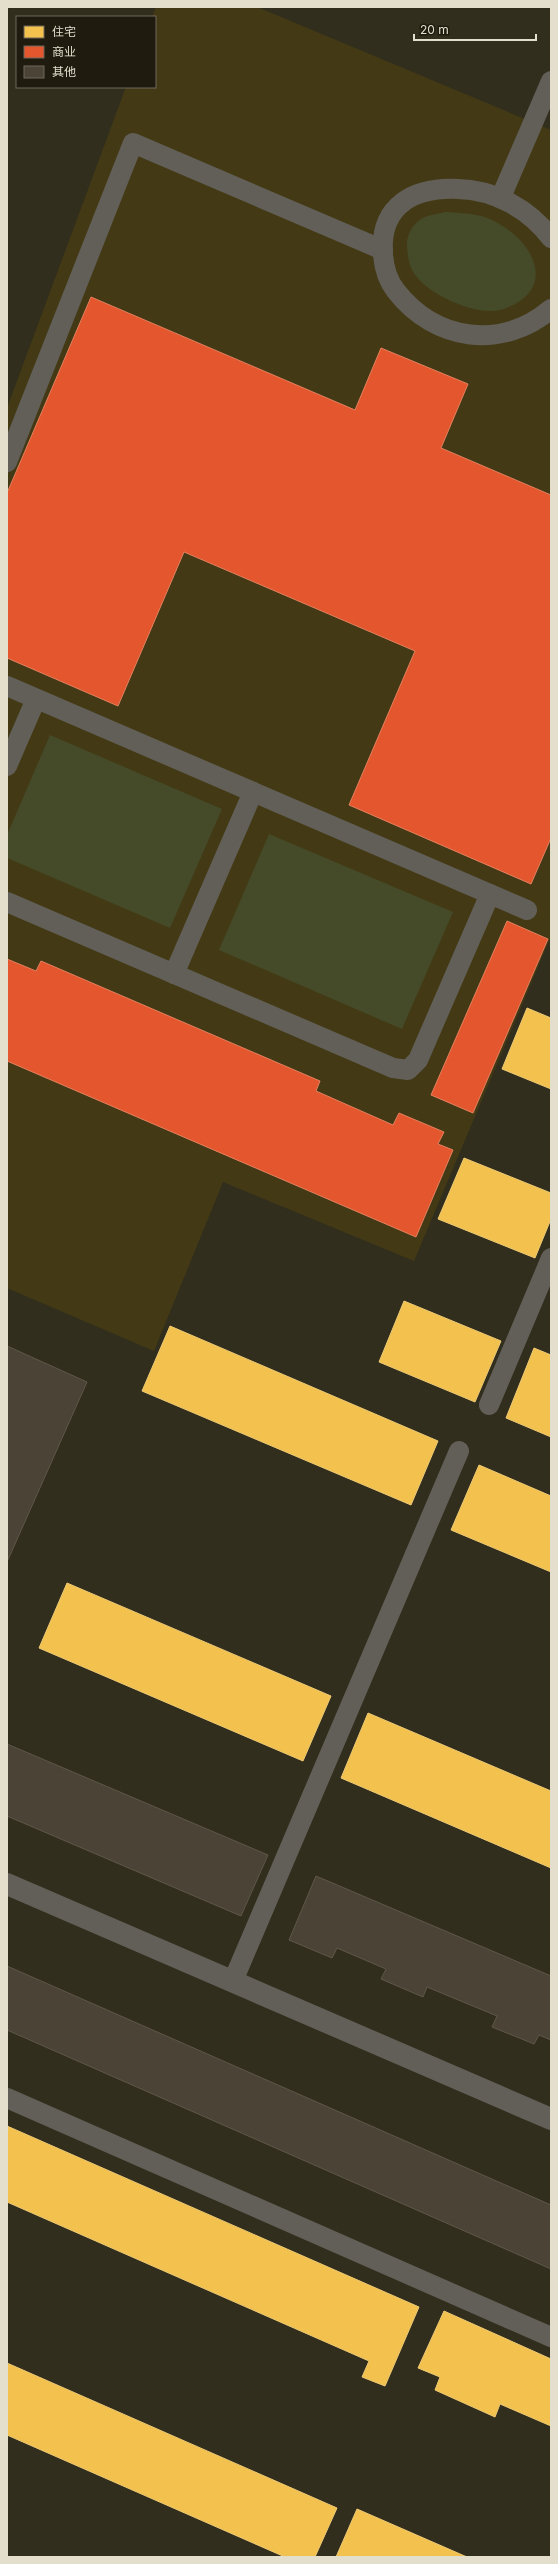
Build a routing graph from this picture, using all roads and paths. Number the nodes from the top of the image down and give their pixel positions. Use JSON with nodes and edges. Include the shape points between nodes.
{"nodes":[{"id":1,"x":551,"y":82,"type":"edge"},
{"id":2,"x":501,"y":197,"type":"junction"},
{"id":3,"x":551,"y":238,"type":"edge"},
{"id":4,"x":383,"y":250,"type":"junction"},
{"id":5,"x":549,"y":314,"type":"edge"},
{"id":6,"x":7,"y":462,"type":"edge"},
{"id":7,"x":7,"y":686,"type":"edge"},
{"id":8,"x":36,"y":699,"type":"junction"},
{"id":9,"x":7,"y":766,"type":"edge"},
{"id":10,"x":253,"y":792,"type":"junction"},
{"id":11,"x":490,"y":894,"type":"junction"},
{"id":12,"x":7,"y":902,"type":"edge"},
{"id":13,"x":527,"y":910,"type":"dead end"},
{"id":14,"x":174,"y":974,"type":"junction"},
{"id":15,"x":551,"y":1258,"type":"edge"},
{"id":16,"x":489,"y":1405,"type":"dead end"},
{"id":17,"x":459,"y":1451,"type":"dead end"},
{"id":18,"x":7,"y":1884,"type":"edge"},
{"id":19,"x":233,"y":1981,"type":"junction"},
{"id":20,"x":7,"y":2098,"type":"edge"},
{"id":21,"x":551,"y":2119,"type":"edge"},
{"id":22,"x":551,"y":2337,"type":"edge"}],
"edges":[{"from":1,"to":2,"type":"lane"},
{"from":2,"to":3,"type":"lane","via":[[542,226]]},
{"from":2,"to":4,"type":"lane","via":[[471,189],[442,188],[409,197],[387,218],[382,241]]},
{"from":4,"to":5,"type":"lane","via":[[384,269],[396,291],[428,320],[449,329],[484,337],[506,334],[533,324]]},
{"from":4,"to":6,"type":"lane","via":[[133,143]]},
{"from":7,"to":8,"type":"lane"},
{"from":8,"to":9,"type":"lane"},
{"from":8,"to":10,"type":"lane"},
{"from":10,"to":11,"type":"lane"},
{"from":10,"to":14,"type":"lane"},
{"from":11,"to":13,"type":"lane"},
{"from":11,"to":14,"type":"lane","via":[[418,1060],[408,1070],[393,1068]]},
{"from":12,"to":14,"type":"lane"},
{"from":15,"to":16,"type":"lane"},
{"from":17,"to":19,"type":"lane"},
{"from":18,"to":19,"type":"street"},
{"from":19,"to":21,"type":"street"},
{"from":20,"to":22,"type":"lane"}]}
